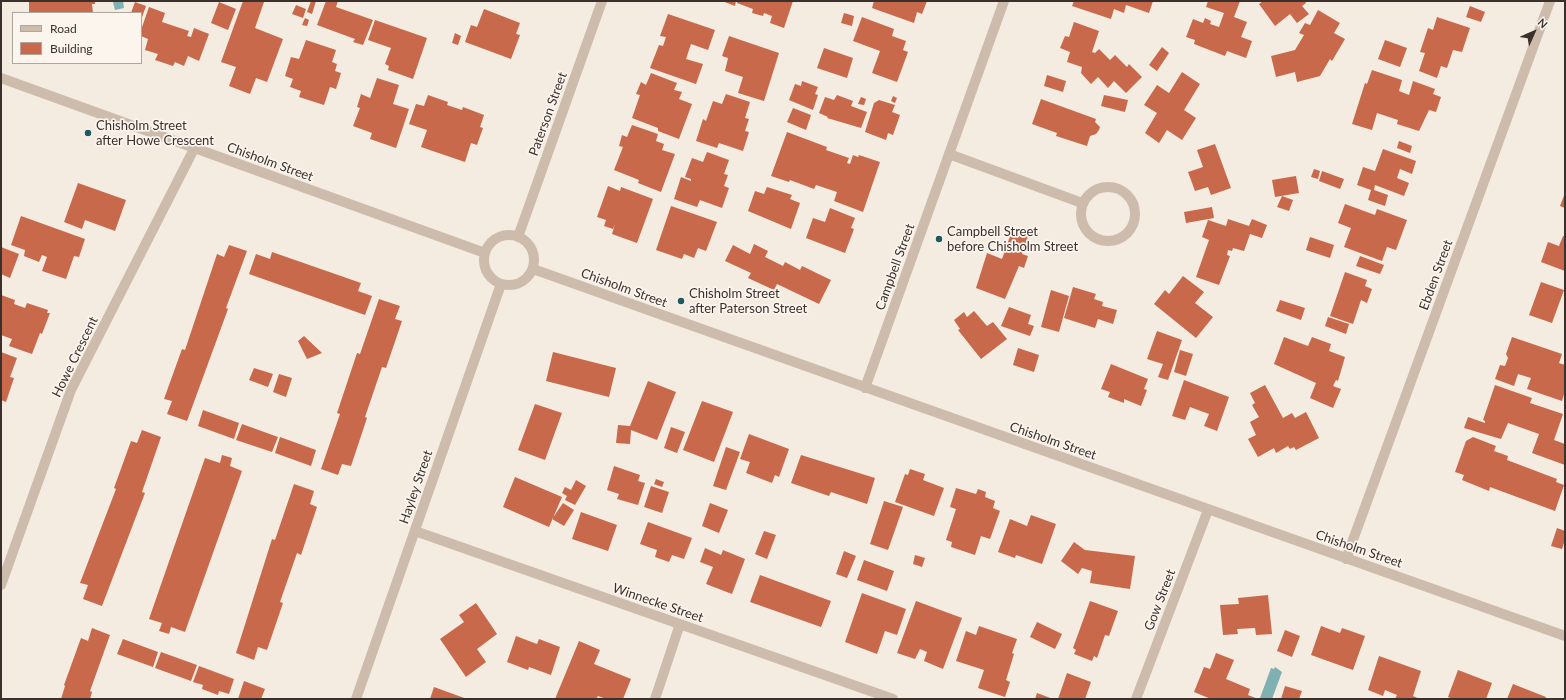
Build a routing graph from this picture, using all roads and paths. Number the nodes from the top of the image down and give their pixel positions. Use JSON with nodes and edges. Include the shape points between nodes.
{"nodes":[{"id":1,"x":602,"y":1,"type":"edge"},
{"id":2,"x":1004,"y":1,"type":"edge"},
{"id":3,"x":1550,"y":1,"type":"edge"},
{"id":4,"x":1,"y":78,"type":"edge"},
{"id":5,"x":194,"y":149,"type":"junction"},
{"id":6,"x":949,"y":154,"type":"junction"},
{"id":7,"x":1082,"y":203,"type":"junction"},
{"id":8,"x":518,"y":237,"type":"junction"},
{"id":9,"x":485,"y":252,"type":"junction"},
{"id":10,"x":533,"y":269,"type":"junction"},
{"id":11,"x":501,"y":284,"type":"junction"},
{"id":12,"x":865,"y":388,"type":"junction"},
{"id":13,"x":1208,"y":510,"type":"junction"},
{"id":14,"x":414,"y":531,"type":"junction"},
{"id":15,"x":1346,"y":559,"type":"junction"},
{"id":16,"x":1,"y":585,"type":"edge"},
{"id":17,"x":680,"y":624,"type":"junction"},
{"id":18,"x":1565,"y":636,"type":"edge"},
{"id":19,"x":356,"y":699,"type":"edge"},
{"id":20,"x":655,"y":699,"type":"edge"},
{"id":21,"x":893,"y":699,"type":"edge"},
{"id":22,"x":1136,"y":699,"type":"edge"}],
"edges":[{"from":1,"to":8,"type":"street","name":"Paterson Street"},
{"from":2,"to":6,"type":"street","name":"Campbell Street"},
{"from":3,"to":15,"type":"street","name":"Ebden Street"},
{"from":4,"to":5,"type":"street","name":"Chisholm Street"},
{"from":5,"to":9,"type":"street","name":"Chisholm Street"},
{"from":5,"to":16,"type":"street","name":"Howe Crescent","via":[[71,390]]},
{"from":6,"to":7,"type":"street"},
{"from":6,"to":12,"type":"street","name":"Campbell Street"},
{"from":7,"to":7,"type":"street","via":[[1094,190],[1103,187],[1120,190],[1127,195],[1135,211],[1131,229],[1117,240],[1099,240],[1091,236],[1081,221]]},
{"from":8,"to":9,"type":"street","via":[[502,236],[489,245]]},
{"from":8,"to":10,"type":"street","via":[[525,240],[534,253]]},
{"from":9,"to":11,"type":"street","via":[[484,260],[489,275]]},
{"from":10,"to":11,"type":"street","via":[[524,282],[509,286]]},
{"from":10,"to":12,"type":"street","name":"Chisholm Street"},
{"from":11,"to":14,"type":"street","name":"Hayley Street"},
{"from":12,"to":13,"type":"street","name":"Chisholm Street"},
{"from":13,"to":15,"type":"street","name":"Chisholm Street"},
{"from":13,"to":22,"type":"street","name":"Gow Street"},
{"from":14,"to":17,"type":"street","name":"Winnecke Street"},
{"from":14,"to":19,"type":"street","name":"Hayley Street"},
{"from":15,"to":18,"type":"street","name":"Chisholm Street"},
{"from":17,"to":20,"type":"street"},
{"from":17,"to":21,"type":"street","name":"Winnecke Street"}]}
